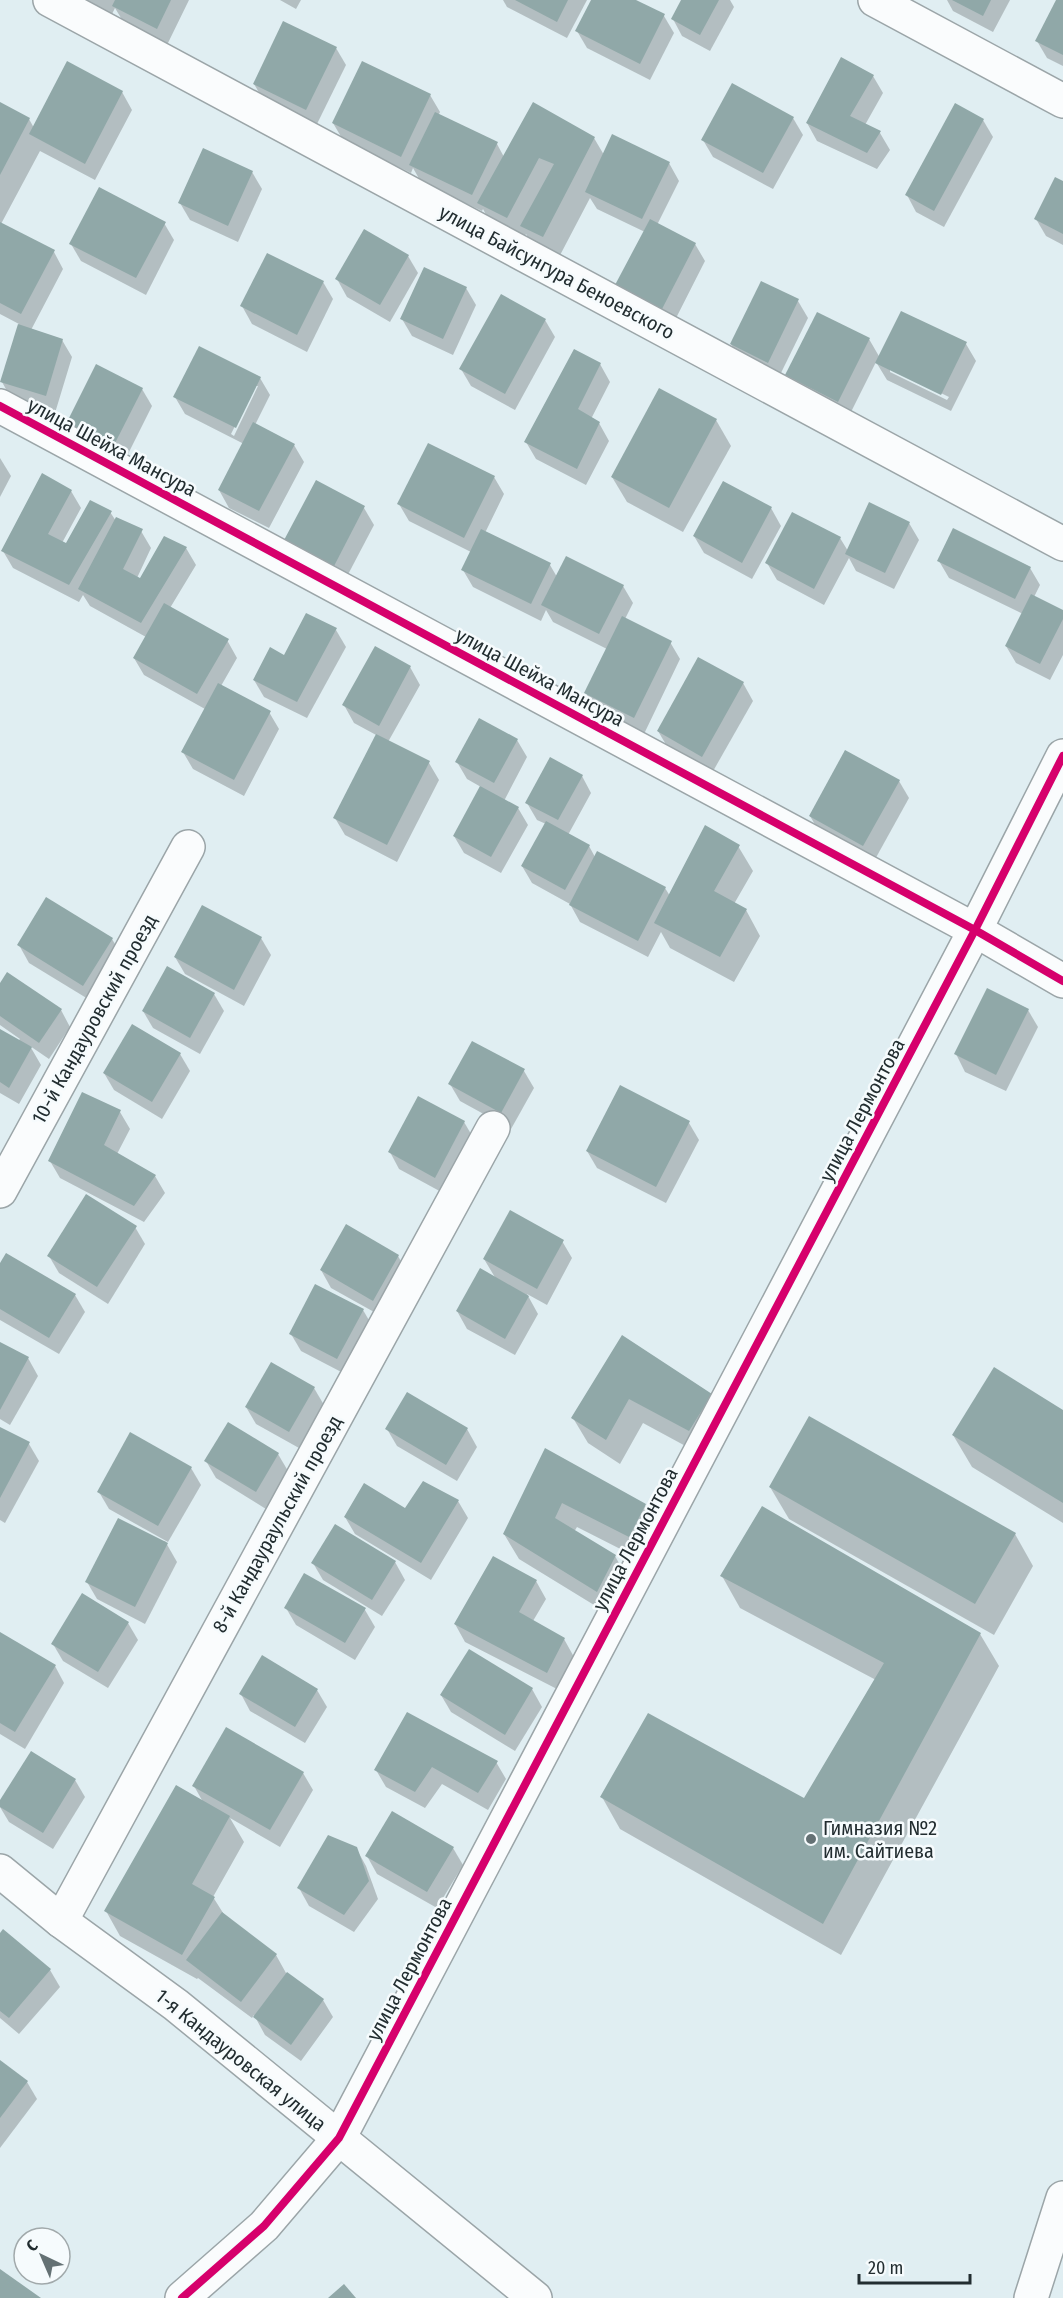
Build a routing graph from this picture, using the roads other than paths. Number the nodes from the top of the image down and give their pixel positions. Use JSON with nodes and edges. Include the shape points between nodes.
{"nodes":[{"id":1,"x":50,"y":0,"type":"edge"},
{"id":2,"x":875,"y":0,"type":"edge"},
{"id":3,"x":1063,"y":101,"type":"edge"},
{"id":4,"x":0,"y":406,"type":"edge"},
{"id":5,"x":1063,"y":544,"type":"edge"},
{"id":6,"x":1063,"y":756,"type":"edge"},
{"id":7,"x":188,"y":847,"type":"dead end"},
{"id":8,"x":975,"y":930,"type":"junction"},
{"id":9,"x":1063,"y":981,"type":"edge"},
{"id":10,"x":493,"y":1128,"type":"dead end"},
{"id":11,"x":0,"y":1191,"type":"edge"},
{"id":12,"x":0,"y":1871,"type":"edge"},
{"id":13,"x":61,"y":1921,"type":"junction"},
{"id":14,"x":339,"y":2138,"type":"junction"},
{"id":15,"x":1063,"y":2198,"type":"edge"},
{"id":16,"x":182,"y":2298,"type":"edge"},
{"id":17,"x":535,"y":2298,"type":"edge"},
{"id":18,"x":1030,"y":2298,"type":"edge"}],
"edges":[{"from":1,"to":5,"type":"street","name":"улица Байсунгура Беноевского"},
{"from":2,"to":3,"type":"street"},
{"from":4,"to":8,"type":"street","name":"улица Шейха Мансура"},
{"from":6,"to":8,"type":"street","name":"улица Лермонтова"},
{"from":7,"to":11,"type":"street","name":"10-й Кандауровский проезд"},
{"from":8,"to":9,"type":"street","name":"улица Шейха Мансура"},
{"from":8,"to":14,"type":"street","name":"улица Лермонтова"},
{"from":10,"to":13,"type":"street","name":"8-й Кандаураульский проезд"},
{"from":12,"to":13,"type":"street","name":"1-я Кандауровская улица"},
{"from":13,"to":14,"type":"street","name":"1-я Кандауровская улица","via":[[176,2005]]},
{"from":14,"to":16,"type":"street","name":"улица Лермонтова","via":[[264,2226]]},
{"from":14,"to":17,"type":"street","name":"1-я Кандауровская улица"},
{"from":15,"to":18,"type":"street"}]}
